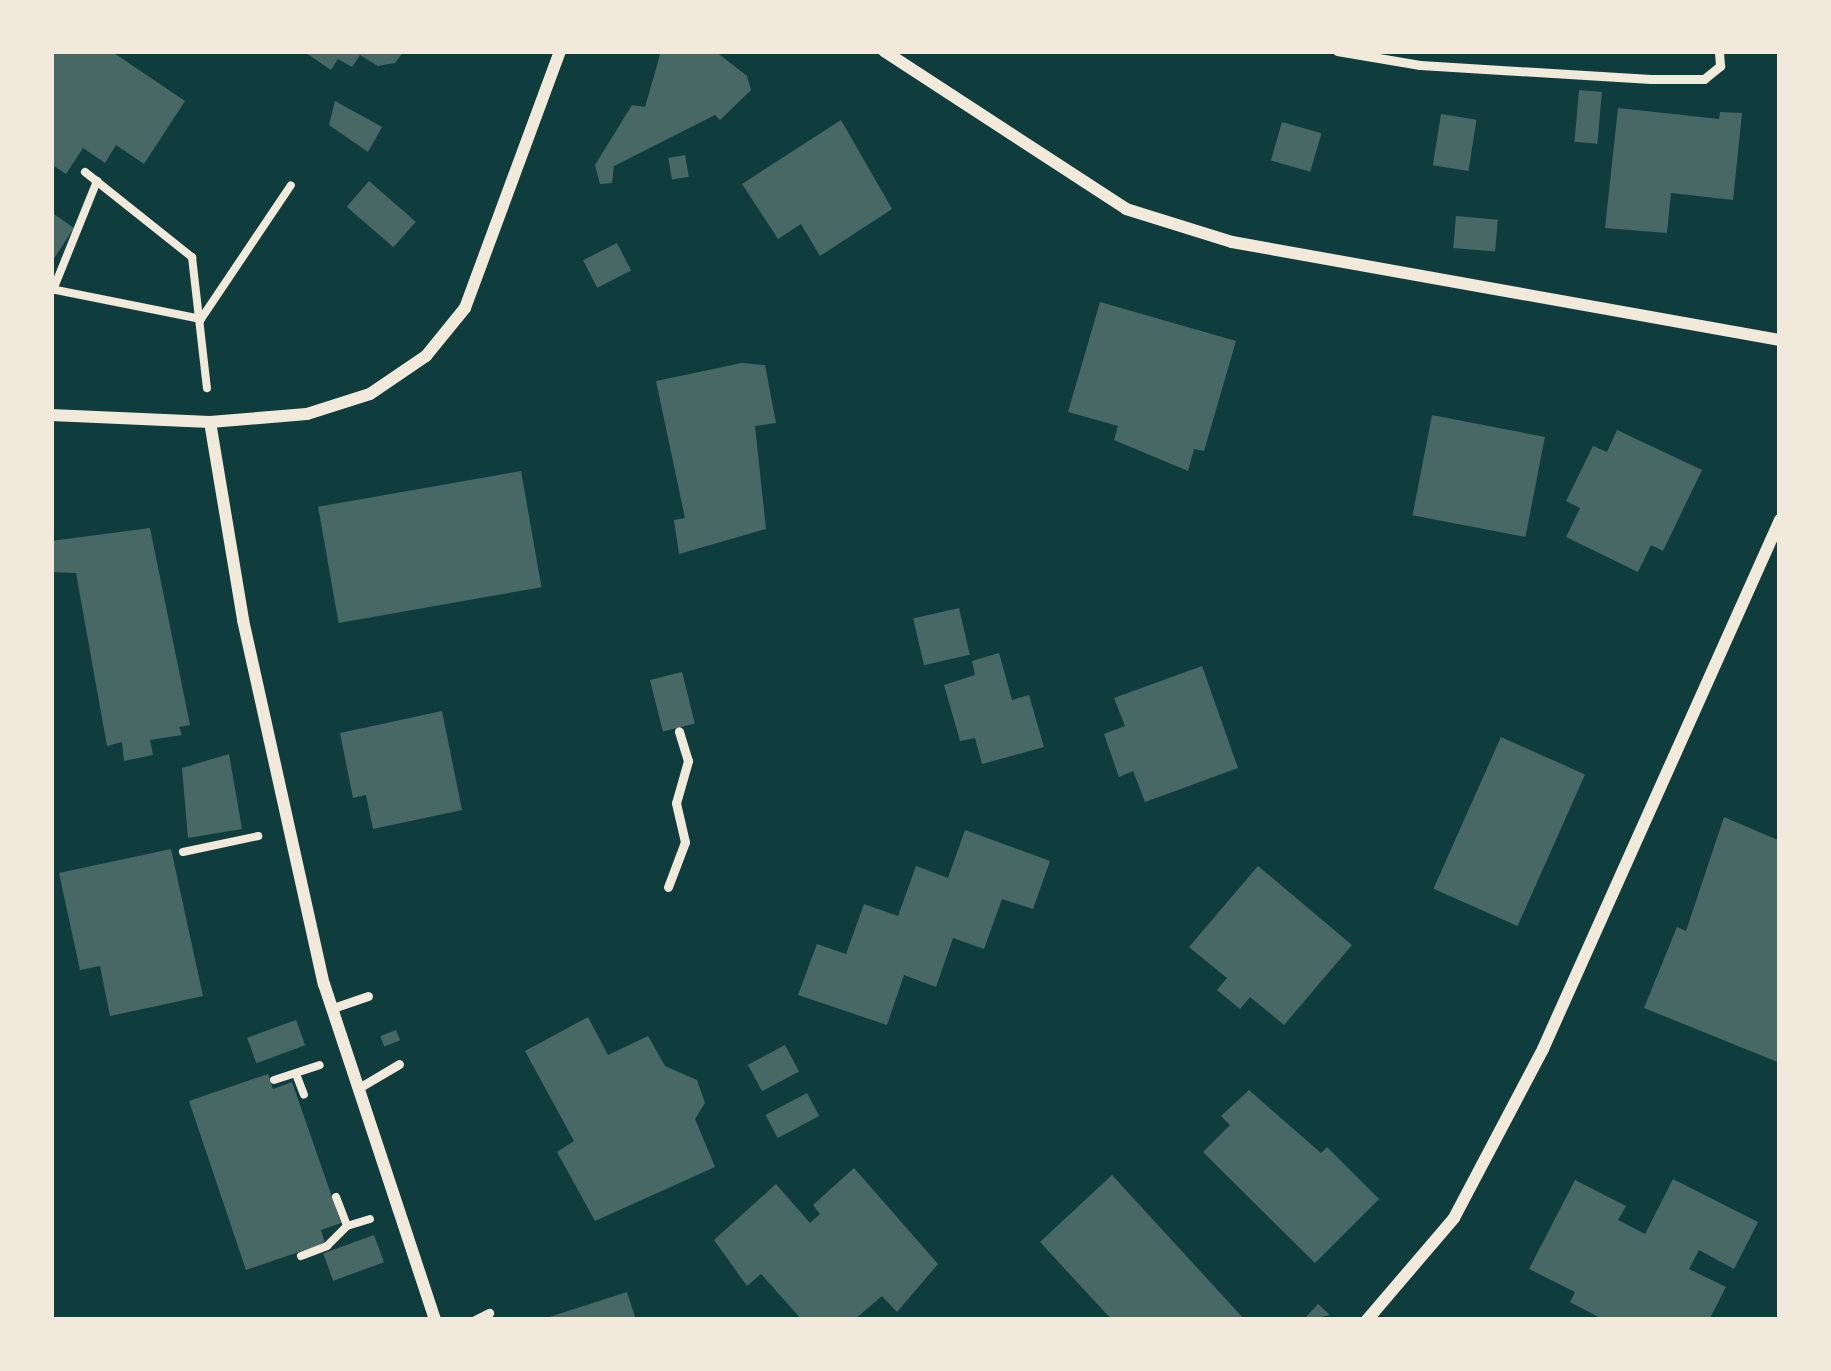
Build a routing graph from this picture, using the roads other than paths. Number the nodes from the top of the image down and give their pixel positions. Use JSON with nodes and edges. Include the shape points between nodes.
{"nodes":[{"id":1,"x":560,"y":51,"type":"edge"},
{"id":2,"x":884,"y":51,"type":"edge"},
{"id":3,"x":1336,"y":51,"type":"edge"},
{"id":4,"x":1719,"y":51,"type":"edge"},
{"id":5,"x":1780,"y":340,"type":"edge"},
{"id":6,"x":51,"y":415,"type":"edge"},
{"id":7,"x":210,"y":422,"type":"junction"},
{"id":8,"x":1780,"y":520,"type":"edge"},
{"id":9,"x":680,"y":731,"type":"dead end"},
{"id":10,"x":668,"y":887,"type":"dead end"},
{"id":11,"x":368,"y":996,"type":"dead end"},
{"id":12,"x":333,"y":1008,"type":"junction"},
{"id":13,"x":399,"y":1064,"type":"dead end"},
{"id":14,"x":362,"y":1086,"type":"junction"},
{"id":15,"x":489,"y":1313,"type":"dead end"},
{"id":16,"x":435,"y":1320,"type":"edge"},
{"id":17,"x":475,"y":1320,"type":"edge"},
{"id":18,"x":1366,"y":1320,"type":"edge"}],
"edges":[{"from":1,"to":7,"type":"street","via":[[465,308],[426,356],[370,394],[307,414]]},
{"from":2,"to":5,"type":"street","via":[[1126,209],[1232,242]]},
{"from":3,"to":4,"type":"lane","via":[[1420,65],[1651,79],[1704,79],[1720,66]]},
{"from":6,"to":7,"type":"street"},
{"from":7,"to":12,"type":"street","via":[[289,830]]},
{"from":8,"to":18,"type":"street","via":[[1521,1091],[1454,1218]]},
{"from":9,"to":10,"type":"lane","via":[[688,761],[676,802],[685,842]]},
{"from":11,"to":12,"type":"lane"},
{"from":12,"to":14,"type":"street"},
{"from":13,"to":14,"type":"lane"},
{"from":14,"to":16,"type":"street"},
{"from":15,"to":17,"type":"lane"}]}
